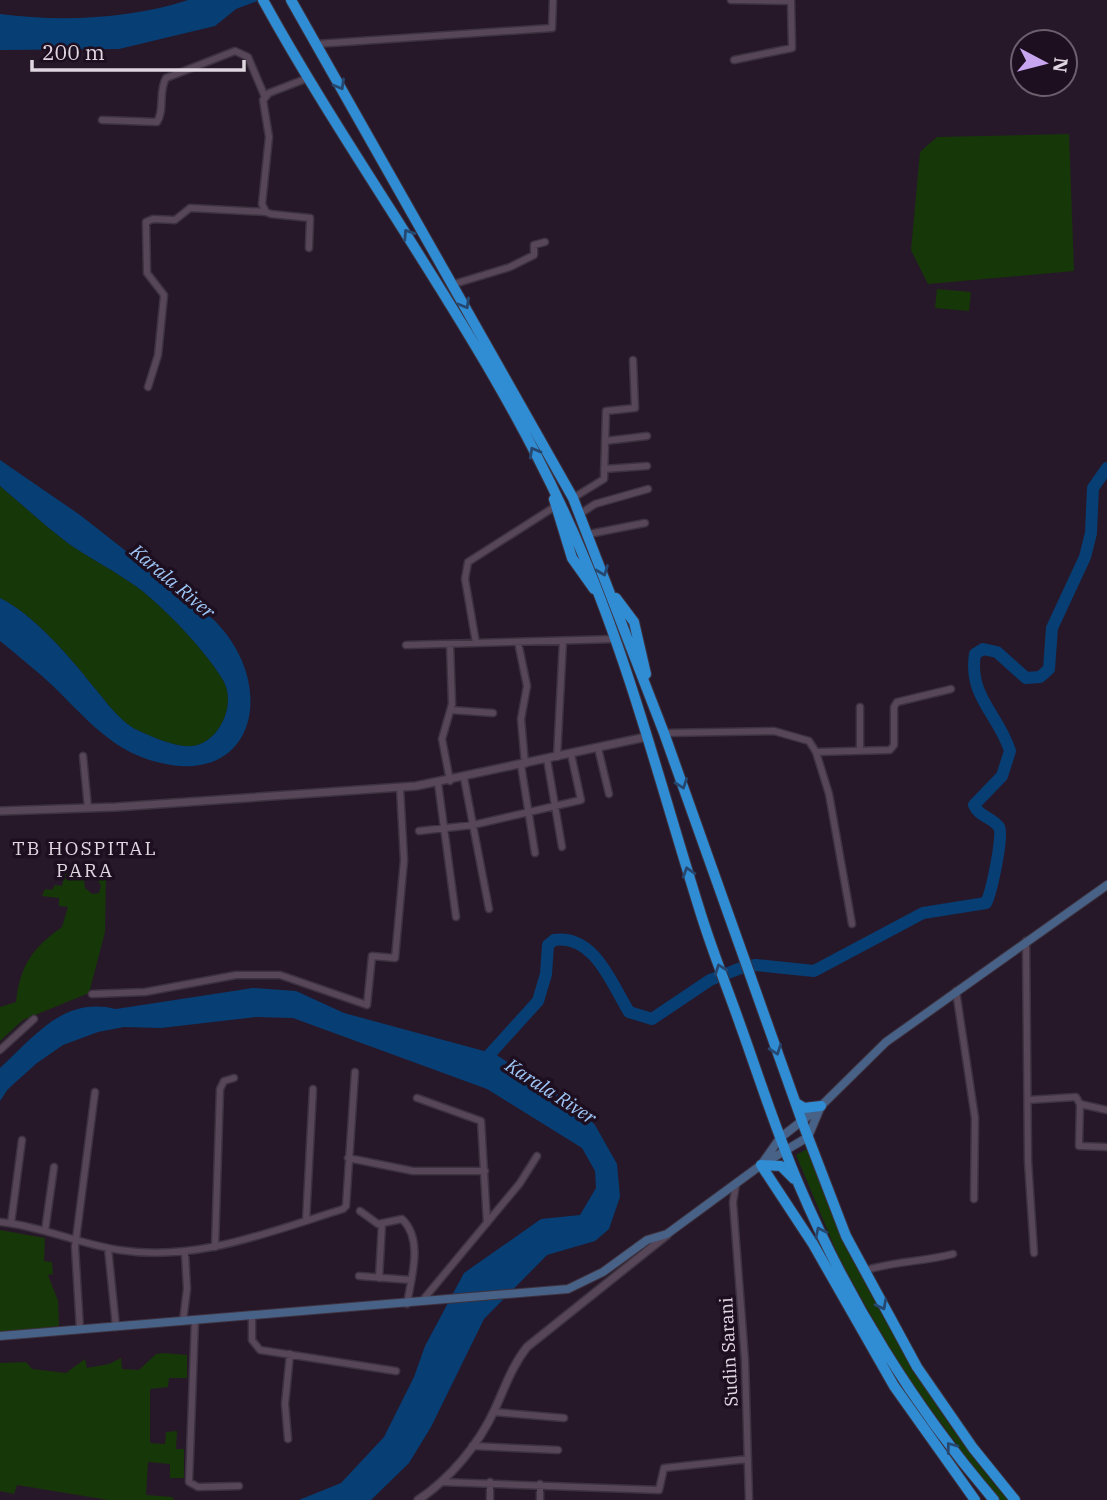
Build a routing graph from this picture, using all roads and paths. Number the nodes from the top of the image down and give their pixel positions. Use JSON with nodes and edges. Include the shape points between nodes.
{"nodes":[{"id":1,"x":263,"y":0,"type":"edge"},
{"id":2,"x":553,"y":0,"type":"edge"},
{"id":3,"x":731,"y":0,"type":"edge"},
{"id":4,"x":790,"y":0,"type":"edge"},
{"id":5,"x":292,"y":3,"type":"edge"},
{"id":6,"x":316,"y":44,"type":"junction"},
{"id":7,"x":734,"y":60,"type":"dead end"},
{"id":8,"x":308,"y":78,"type":"junction"},
{"id":9,"x":265,"y":97,"type":"junction"},
{"id":10,"x":102,"y":120,"type":"dead end"},
{"id":11,"x":266,"y":212,"type":"junction"},
{"id":12,"x":545,"y":242,"type":"dead end"},
{"id":13,"x":309,"y":247,"type":"dead end"},
{"id":14,"x":454,"y":284,"type":"junction"},
{"id":15,"x":634,"y":360,"type":"dead end"},
{"id":16,"x":148,"y":387,"type":"dead end"},
{"id":17,"x":646,"y":436,"type":"dead end"},
{"id":18,"x":605,"y":441,"type":"junction"},
{"id":19,"x":647,"y":466,"type":"dead end"},
{"id":20,"x":604,"y":469,"type":"junction"},
{"id":21,"x":550,"y":481,"type":"junction"},
{"id":22,"x":648,"y":489,"type":"dead end"},
{"id":23,"x":573,"y":498,"type":"junction"},
{"id":24,"x":556,"y":506,"type":"junction"},
{"id":25,"x":580,"y":514,"type":"junction"},
{"id":26,"x":645,"y":523,"type":"dead end"},
{"id":27,"x":589,"y":534,"type":"junction"},
{"id":28,"x":599,"y":595,"type":"junction"},
{"id":29,"x":616,"y":639,"type":"junction"},
{"id":30,"x":563,"y":641,"type":"junction"},
{"id":31,"x":518,"y":642,"type":"junction"},
{"id":32,"x":476,"y":643,"type":"junction"},
{"id":33,"x":450,"y":644,"type":"junction"},
{"id":34,"x":406,"y":645,"type":"dead end"},
{"id":35,"x":951,"y":689,"type":"dead end"},
{"id":36,"x":860,"y":707,"type":"dead end"},
{"id":37,"x":451,"y":710,"type":"junction"},
{"id":38,"x":494,"y":712,"type":"dead end"},
{"id":39,"x":664,"y":733,"type":"junction"},
{"id":40,"x":646,"y":737,"type":"junction"},
{"id":41,"x":598,"y":748,"type":"junction"},
{"id":42,"x":860,"y":749,"type":"junction"},
{"id":43,"x":816,"y":752,"type":"junction"},
{"id":44,"x":571,"y":754,"type":"junction"},
{"id":45,"x":83,"y":756,"type":"dead end"},
{"id":46,"x":557,"y":757,"type":"junction"},
{"id":47,"x":547,"y":759,"type":"junction"},
{"id":48,"x":523,"y":765,"type":"junction"},
{"id":49,"x":464,"y":778,"type":"junction"},
{"id":50,"x":450,"y":781,"type":"junction"},
{"id":51,"x":438,"y":783,"type":"junction"},
{"id":52,"x":400,"y":788,"type":"junction"},
{"id":53,"x":609,"y":794,"type":"dead end"},
{"id":54,"x":88,"y":808,"type":"junction"},
{"id":55,"x":553,"y":808,"type":"junction"},
{"id":56,"x":0,"y":811,"type":"edge"},
{"id":57,"x":528,"y":814,"type":"junction"},
{"id":58,"x":473,"y":825,"type":"junction"},
{"id":59,"x":444,"y":828,"type":"junction"},
{"id":60,"x":419,"y":831,"type":"dead end"},
{"id":61,"x":562,"y":847,"type":"dead end"},
{"id":62,"x":535,"y":853,"type":"dead end"},
{"id":63,"x":1107,"y":885,"type":"edge"},
{"id":64,"x":489,"y":909,"type":"dead end"},
{"id":65,"x":456,"y":918,"type":"dead end"},
{"id":66,"x":852,"y":924,"type":"dead end"},
{"id":67,"x":1026,"y":939,"type":"junction"},
{"id":68,"x":956,"y":991,"type":"junction"},
{"id":69,"x":93,"y":994,"type":"dead end"},
{"id":70,"x":34,"y":1019,"type":"dead end"},
{"id":71,"x":0,"y":1050,"type":"edge"},
{"id":72,"x":355,"y":1072,"type":"dead end"},
{"id":73,"x":234,"y":1077,"type":"dead end"},
{"id":74,"x":313,"y":1090,"type":"dead end"},
{"id":75,"x":95,"y":1093,"type":"dead end"},
{"id":76,"x":417,"y":1098,"type":"dead end"},
{"id":77,"x":1028,"y":1100,"type":"junction"},
{"id":78,"x":796,"y":1103,"type":"junction"},
{"id":79,"x":1080,"y":1104,"type":"junction"},
{"id":80,"x":821,"y":1106,"type":"junction"},
{"id":81,"x":1107,"y":1110,"type":"edge"},
{"id":82,"x":802,"y":1120,"type":"junction"},
{"id":83,"x":808,"y":1137,"type":"junction"},
{"id":84,"x":780,"y":1138,"type":"junction"},
{"id":85,"x":22,"y":1140,"type":"dead end"},
{"id":86,"x":1107,"y":1147,"type":"edge"},
{"id":87,"x":786,"y":1153,"type":"junction"},
{"id":88,"x":537,"y":1156,"type":"dead end"},
{"id":89,"x":348,"y":1158,"type":"junction"},
{"id":90,"x":761,"y":1165,"type":"junction"},
{"id":91,"x":54,"y":1167,"type":"dead end"},
{"id":92,"x":485,"y":1171,"type":"junction"},
{"id":93,"x":736,"y":1184,"type":"junction"},
{"id":94,"x":800,"y":1188,"type":"junction"},
{"id":95,"x":720,"y":1196,"type":"junction"},
{"id":96,"x":974,"y":1199,"type":"dead end"},
{"id":97,"x":733,"y":1202,"type":"junction"},
{"id":98,"x":360,"y":1211,"type":"dead end"},
{"id":99,"x":306,"y":1221,"type":"junction"},
{"id":100,"x":0,"y":1222,"type":"edge"},
{"id":101,"x":11,"y":1223,"type":"junction"},
{"id":102,"x":487,"y":1223,"type":"junction"},
{"id":103,"x":382,"y":1224,"type":"junction"},
{"id":104,"x":45,"y":1231,"type":"junction"},
{"id":105,"x":667,"y":1234,"type":"junction"},
{"id":106,"x":76,"y":1239,"type":"junction"},
{"id":107,"x":215,"y":1247,"type":"junction"},
{"id":108,"x":108,"y":1248,"type":"junction"},
{"id":109,"x":185,"y":1253,"type":"junction"},
{"id":110,"x":1034,"y":1253,"type":"dead end"},
{"id":111,"x":953,"y":1254,"type":"dead end"},
{"id":112,"x":863,"y":1271,"type":"junction"},
{"id":113,"x":359,"y":1276,"type":"dead end"},
{"id":114,"x":379,"y":1278,"type":"junction"},
{"id":115,"x":411,"y":1280,"type":"junction"},
{"id":116,"x":421,"y":1303,"type":"junction"},
{"id":117,"x":407,"y":1304,"type":"junction"},
{"id":118,"x":252,"y":1316,"type":"junction"},
{"id":119,"x":195,"y":1320,"type":"junction"},
{"id":120,"x":183,"y":1321,"type":"junction"},
{"id":121,"x":116,"y":1326,"type":"junction"},
{"id":122,"x":80,"y":1329,"type":"junction"},
{"id":123,"x":0,"y":1336,"type":"edge"},
{"id":124,"x":290,"y":1354,"type":"junction"},
{"id":125,"x":396,"y":1371,"type":"dead end"},
{"id":126,"x":494,"y":1412,"type":"junction"},
{"id":127,"x":564,"y":1418,"type":"dead end"},
{"id":128,"x":288,"y":1438,"type":"dead end"},
{"id":129,"x":472,"y":1446,"type":"junction"},
{"id":130,"x":558,"y":1450,"type":"dead end"},
{"id":131,"x":748,"y":1459,"type":"junction"},
{"id":132,"x":441,"y":1482,"type":"junction"},
{"id":133,"x":489,"y":1482,"type":"junction"},
{"id":134,"x":540,"y":1484,"type":"junction"},
{"id":135,"x":239,"y":1486,"type":"dead end"},
{"id":136,"x":421,"y":1499,"type":"edge"},
{"id":137,"x":490,"y":1500,"type":"edge"},
{"id":138,"x":540,"y":1500,"type":"edge"},
{"id":139,"x":749,"y":1500,"type":"edge"},
{"id":140,"x":975,"y":1500,"type":"edge"},
{"id":141,"x":994,"y":1500,"type":"edge"},
{"id":142,"x":1015,"y":1500,"type":"edge"}],
"edges":[{"from":1,"to":8,"type":"highway"},
{"from":2,"to":6,"type":"street","via":[[552,28]]},
{"from":3,"to":4,"type":"street"},
{"from":4,"to":7,"type":"street","via":[[792,48]]},
{"from":5,"to":6,"type":"highway"},
{"from":6,"to":14,"type":"highway","one_way":true},
{"from":8,"to":9,"type":"street"},
{"from":21,"to":8,"type":"highway","one_way":true,"via":[[414,243]]},
{"from":9,"to":10,"type":"street","via":[[248,57],[235,51],[166,78],[157,122]]},
{"from":9,"to":11,"type":"street","via":[[269,137],[262,204]]},
{"from":11,"to":13,"type":"street","via":[[310,218]]},
{"from":11,"to":16,"type":"street","via":[[190,208],[175,220],[146,222],[147,273],[164,295],[158,355]]},
{"from":12,"to":14,"type":"street","via":[[534,245],[534,255],[510,267]]},
{"from":14,"to":23,"type":"highway","one_way":true},
{"from":15,"to":18,"type":"street","via":[[635,408],[606,411]]},
{"from":17,"to":18,"type":"street"},
{"from":18,"to":20,"type":"street"},
{"from":19,"to":20,"type":"street"},
{"from":20,"to":23,"type":"street","via":[[604,479]]},
{"from":21,"to":24,"type":"highway"},
{"from":21,"to":28,"type":"highway"},
{"from":22,"to":25,"type":"street","via":[[595,504]]},
{"from":23,"to":25,"type":"highway"},
{"from":24,"to":28,"type":"highway","via":[[572,558]]},
{"from":24,"to":32,"type":"street","via":[[468,562],[465,579]]},
{"from":25,"to":27,"type":"highway"},
{"from":26,"to":27,"type":"street"},
{"from":27,"to":39,"type":"highway","one_way":true},
{"from":28,"to":29,"type":"highway"},
{"from":29,"to":30,"type":"street"},
{"from":29,"to":40,"type":"highway"},
{"from":30,"to":31,"type":"street"},
{"from":30,"to":46,"type":"street"},
{"from":31,"to":32,"type":"street"},
{"from":31,"to":48,"type":"street","via":[[527,686],[521,719]]},
{"from":32,"to":33,"type":"street"},
{"from":33,"to":34,"type":"street"},
{"from":33,"to":37,"type":"street"},
{"from":35,"to":42,"type":"street","via":[[897,702],[893,747]]},
{"from":36,"to":42,"type":"street"},
{"from":37,"to":38,"type":"street"},
{"from":37,"to":50,"type":"street","via":[[442,733]]},
{"from":39,"to":40,"type":"highway"},
{"from":39,"to":43,"type":"street","via":[[774,731],[809,741]]},
{"from":39,"to":78,"type":"highway","one_way":true},
{"from":40,"to":41,"type":"street"},
{"from":84,"to":40,"type":"highway","one_way":true,"via":[[709,937]]},
{"from":41,"to":44,"type":"street"},
{"from":41,"to":53,"type":"street"},
{"from":42,"to":43,"type":"street"},
{"from":43,"to":66,"type":"street","via":[[829,794]]},
{"from":44,"to":46,"type":"street"},
{"from":44,"to":55,"type":"street","via":[[581,800]]},
{"from":45,"to":54,"type":"street"},
{"from":46,"to":47,"type":"street"},
{"from":47,"to":48,"type":"street"},
{"from":47,"to":55,"type":"street"},
{"from":48,"to":49,"type":"street"},
{"from":48,"to":57,"type":"street"},
{"from":49,"to":50,"type":"street"},
{"from":49,"to":58,"type":"street"},
{"from":50,"to":51,"type":"street"},
{"from":51,"to":52,"type":"street"},
{"from":51,"to":59,"type":"street"},
{"from":52,"to":54,"type":"street"},
{"from":52,"to":69,"type":"street","via":[[404,860],[395,958],[372,956],[367,1005],[280,975],[236,975],[145,992]]},
{"from":54,"to":56,"type":"street"},
{"from":55,"to":57,"type":"street"},
{"from":55,"to":61,"type":"street"},
{"from":57,"to":58,"type":"street"},
{"from":57,"to":62,"type":"street"},
{"from":58,"to":59,"type":"street"},
{"from":58,"to":64,"type":"street"},
{"from":59,"to":60,"type":"street"},
{"from":59,"to":65,"type":"street"},
{"from":63,"to":67,"type":"main road"},
{"from":67,"to":68,"type":"main road"},
{"from":67,"to":77,"type":"street"},
{"from":68,"to":80,"type":"main road","via":[[886,1042]]},
{"from":68,"to":96,"type":"street","via":[[975,1118]]},
{"from":70,"to":71,"type":"street"},
{"from":72,"to":89,"type":"street"},
{"from":73,"to":107,"type":"street","via":[[220,1089]]},
{"from":74,"to":99,"type":"street"},
{"from":75,"to":106,"type":"street"},
{"from":76,"to":92,"type":"street","via":[[480,1119]]},
{"from":77,"to":79,"type":"street","via":[[1073,1096]]},
{"from":77,"to":110,"type":"street"},
{"from":78,"to":80,"type":"highway","via":[[804,1108]]},
{"from":78,"to":82,"type":"highway"},
{"from":79,"to":81,"type":"street"},
{"from":79,"to":86,"type":"street","via":[[1079,1146]]},
{"from":80,"to":82,"type":"main road"},
{"from":80,"to":83,"type":"main road"},
{"from":82,"to":83,"type":"highway"},
{"from":82,"to":84,"type":"main road"},
{"from":83,"to":87,"type":"main road"},
{"from":83,"to":112,"type":"highway"},
{"from":84,"to":87,"type":"highway"},
{"from":84,"to":90,"type":"main road"},
{"from":85,"to":101,"type":"street"},
{"from":87,"to":90,"type":"main road"},
{"from":87,"to":94,"type":"highway"},
{"from":88,"to":102,"type":"street"},
{"from":89,"to":92,"type":"street","via":[[413,1171]]},
{"from":89,"to":99,"type":"street","via":[[344,1209]]},
{"from":90,"to":93,"type":"main road"},
{"from":90,"to":94,"type":"highway","via":[[781,1166]]},
{"from":90,"to":140,"type":"highway","via":[[802,1226],[888,1377]]},
{"from":91,"to":104,"type":"street"},
{"from":92,"to":102,"type":"street"},
{"from":93,"to":95,"type":"main road"},
{"from":93,"to":97,"type":"street","name":"Sudin Sarani"},
{"from":141,"to":94,"type":"highway","one_way":true,"via":[[941,1433],[883,1346],[837,1266]]},
{"from":95,"to":97,"type":"street"},
{"from":95,"to":105,"type":"main road"},
{"from":97,"to":131,"type":"street","name":"Sudin Sarani"},
{"from":98,"to":103,"type":"street"},
{"from":99,"to":107,"type":"street"},
{"from":100,"to":101,"type":"street"},
{"from":101,"to":104,"type":"street"},
{"from":102,"to":116,"type":"street"},
{"from":103,"to":114,"type":"street"},
{"from":103,"to":115,"type":"street","via":[[402,1219],[410,1228],[415,1249]]},
{"from":104,"to":106,"type":"street"},
{"from":105,"to":116,"type":"main road","via":[[647,1240],[603,1272],[568,1289]]},
{"from":105,"to":126,"type":"street","via":[[527,1347]]},
{"from":106,"to":108,"type":"street"},
{"from":106,"to":122,"type":"street"},
{"from":107,"to":109,"type":"street"},
{"from":108,"to":109,"type":"street"},
{"from":108,"to":121,"type":"street"},
{"from":109,"to":120,"type":"street"},
{"from":111,"to":112,"type":"street"},
{"from":112,"to":142,"type":"highway","one_way":true,"via":[[940,1402]]},
{"from":113,"to":114,"type":"street"},
{"from":114,"to":115,"type":"street"},
{"from":115,"to":117,"type":"street"},
{"from":116,"to":117,"type":"main road"},
{"from":117,"to":118,"type":"main road"},
{"from":118,"to":119,"type":"main road"},
{"from":118,"to":124,"type":"street","via":[[252,1340],[257,1347]]},
{"from":119,"to":120,"type":"main road"},
{"from":119,"to":135,"type":"street","via":[[189,1482],[198,1487]]},
{"from":120,"to":121,"type":"main road"},
{"from":121,"to":122,"type":"main road"},
{"from":122,"to":123,"type":"main road"},
{"from":124,"to":125,"type":"street"},
{"from":124,"to":128,"type":"street","via":[[285,1404]]},
{"from":126,"to":127,"type":"street"},
{"from":126,"to":129,"type":"street"},
{"from":129,"to":130,"type":"street"},
{"from":129,"to":132,"type":"street"},
{"from":131,"to":134,"type":"street","via":[[664,1468],[659,1490]]},
{"from":131,"to":139,"type":"street","name":"Sudin Sarani"},
{"from":132,"to":133,"type":"street"},
{"from":132,"to":136,"type":"street"},
{"from":133,"to":134,"type":"street"},
{"from":133,"to":137,"type":"street"},
{"from":134,"to":138,"type":"street"}]}
